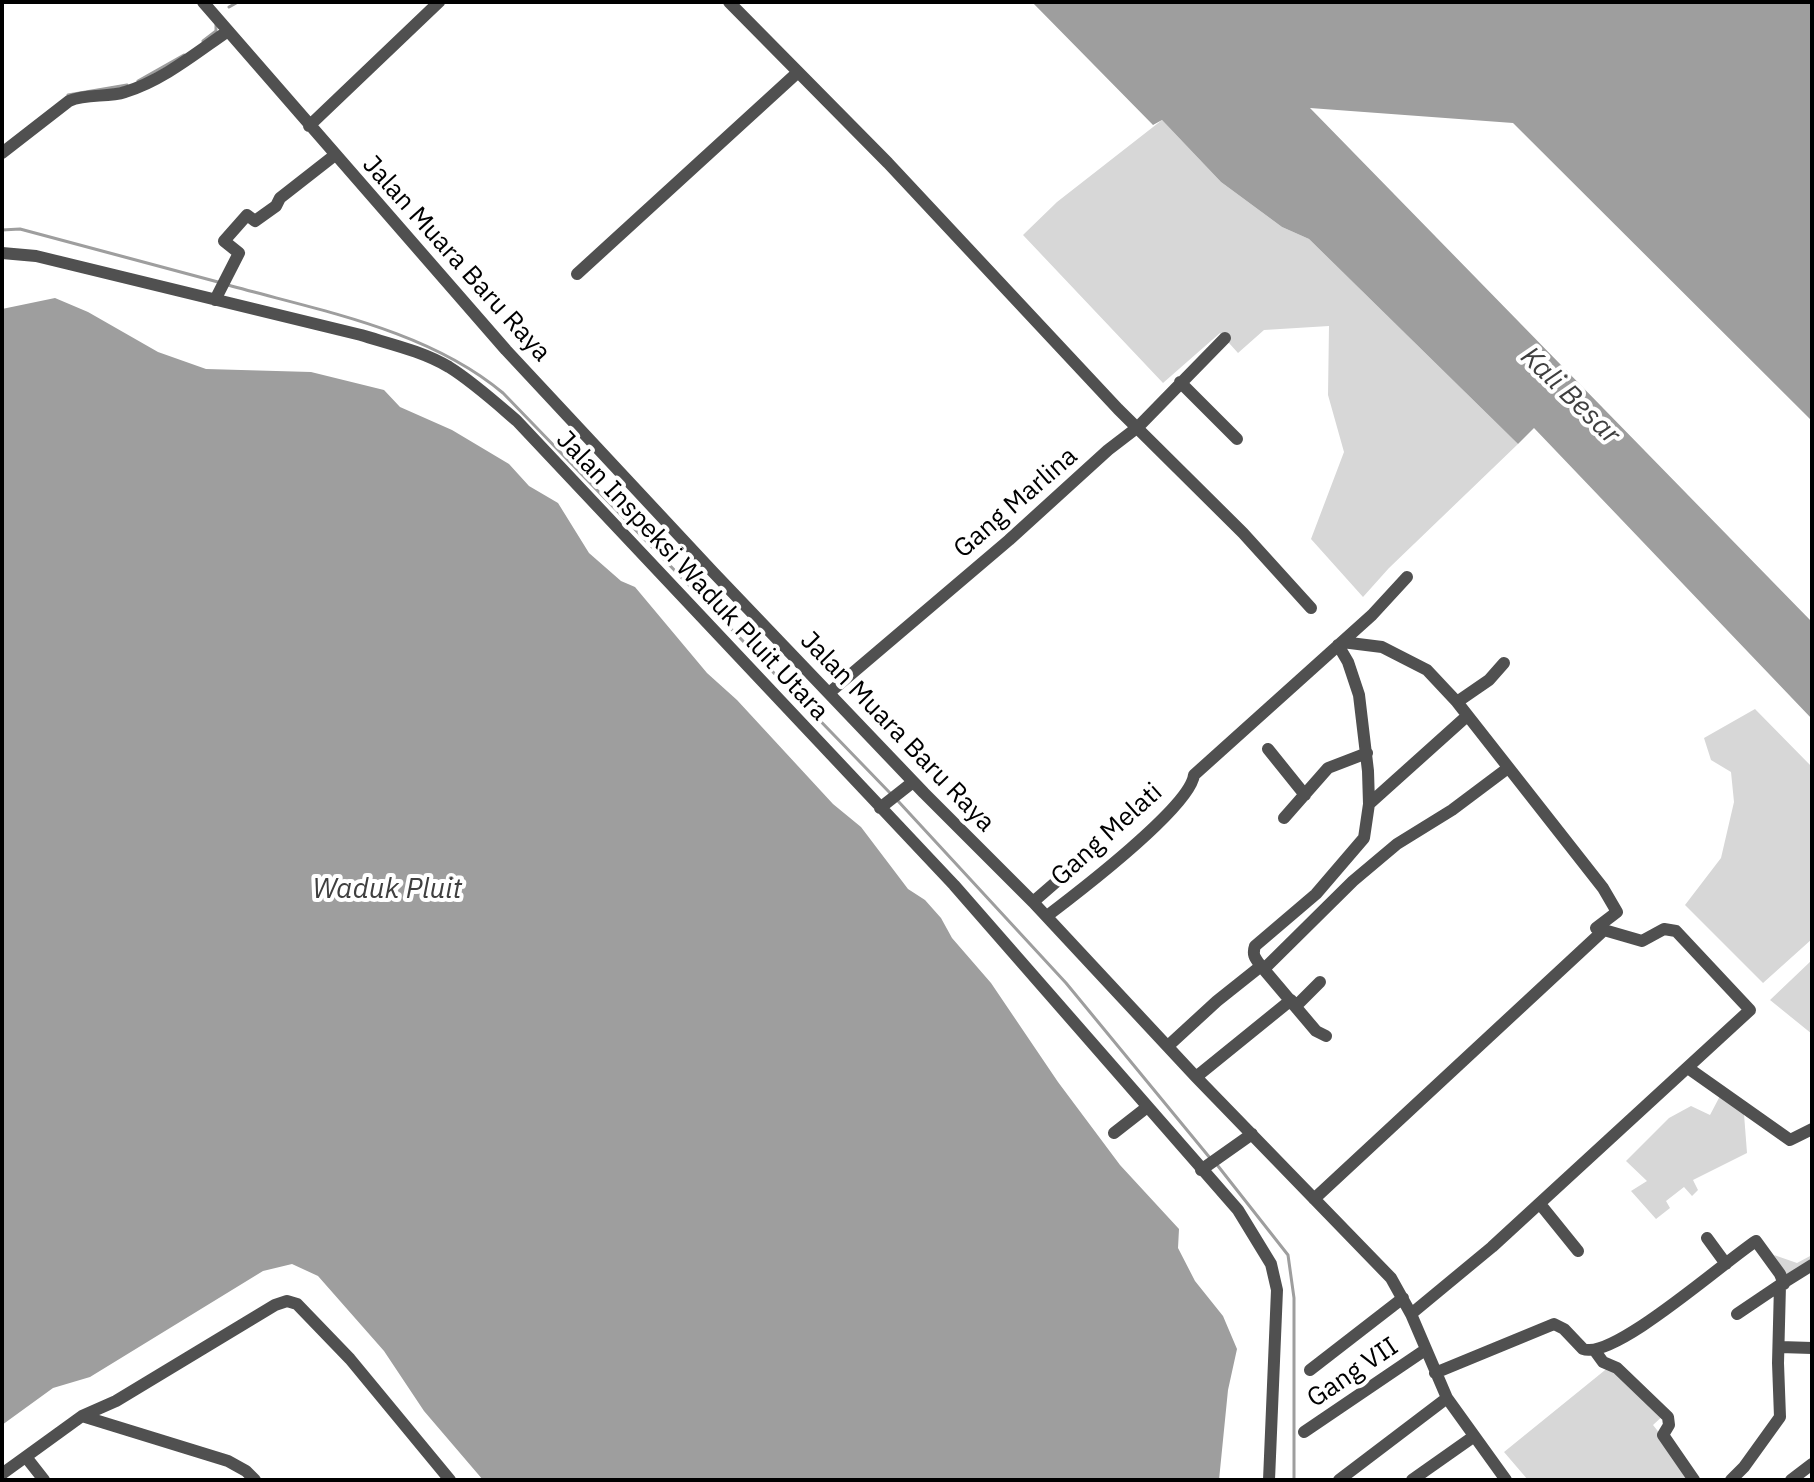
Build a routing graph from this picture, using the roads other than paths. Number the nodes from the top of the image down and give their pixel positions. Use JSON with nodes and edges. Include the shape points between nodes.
{"nodes":[{"id":1,"x":203,"y":2,"type":"edge"},
{"id":2,"x":439,"y":2,"type":"edge"},
{"id":3,"x":729,"y":2,"type":"edge"},
{"id":4,"x":228,"y":31,"type":"junction"},
{"id":5,"x":797,"y":73,"type":"junction"},
{"id":6,"x":309,"y":126,"type":"junction"},
{"id":7,"x":2,"y":153,"type":"edge"},
{"id":8,"x":335,"y":155,"type":"junction"},
{"id":9,"x":2,"y":253,"type":"edge"},
{"id":10,"x":577,"y":274,"type":"dead end"},
{"id":11,"x":215,"y":300,"type":"junction"},
{"id":12,"x":1225,"y":338,"type":"dead end"},
{"id":13,"x":1180,"y":382,"type":"junction"},
{"id":14,"x":1138,"y":427,"type":"junction"},
{"id":15,"x":1237,"y":439,"type":"dead end"},
{"id":16,"x":1407,"y":577,"type":"dead end"},
{"id":17,"x":1311,"y":608,"type":"dead end"},
{"id":18,"x":1340,"y":643,"type":"junction"},
{"id":19,"x":1504,"y":663,"type":"dead end"},
{"id":20,"x":829,"y":693,"type":"junction"},
{"id":21,"x":1457,"y":702,"type":"junction"},
{"id":22,"x":1467,"y":716,"type":"junction"},
{"id":23,"x":1268,"y":749,"type":"dead end"},
{"id":24,"x":1367,"y":753,"type":"junction"},
{"id":25,"x":1508,"y":768,"type":"junction"},
{"id":26,"x":913,"y":782,"type":"junction"},
{"id":27,"x":1305,"y":795,"type":"junction"},
{"id":28,"x":1369,"y":804,"type":"junction"},
{"id":29,"x":880,"y":808,"type":"junction"},
{"id":30,"x":1284,"y":818,"type":"dead end"},
{"id":31,"x":1094,"y":849,"type":"dead end"},
{"id":32,"x":1033,"y":902,"type":"junction"},
{"id":33,"x":1047,"y":916,"type":"junction"},
{"id":34,"x":1591,"y":942,"type":"junction"},
{"id":35,"x":1262,"y":968,"type":"junction"},
{"id":36,"x":1320,"y":982,"type":"dead end"},
{"id":37,"x":1293,"y":1003,"type":"junction"},
{"id":38,"x":1326,"y":1036,"type":"dead end"},
{"id":39,"x":1168,"y":1046,"type":"junction"},
{"id":40,"x":1688,"y":1068,"type":"junction"},
{"id":41,"x":1196,"y":1077,"type":"junction"},
{"id":42,"x":1146,"y":1108,"type":"junction"},
{"id":43,"x":1812,"y":1129,"type":"edge"},
{"id":44,"x":1114,"y":1133,"type":"dead end"},
{"id":45,"x":1252,"y":1134,"type":"junction"},
{"id":46,"x":1201,"y":1170,"type":"junction"},
{"id":47,"x":1314,"y":1199,"type":"junction"},
{"id":48,"x":1540,"y":1204,"type":"junction"},
{"id":49,"x":1707,"y":1238,"type":"dead end"},
{"id":50,"x":1578,"y":1251,"type":"dead end"},
{"id":51,"x":1726,"y":1264,"type":"junction"},
{"id":52,"x":1812,"y":1265,"type":"edge"},
{"id":53,"x":1782,"y":1284,"type":"junction"},
{"id":54,"x":1403,"y":1298,"type":"junction"},
{"id":55,"x":1411,"y":1314,"type":"junction"},
{"id":56,"x":1737,"y":1314,"type":"dead end"},
{"id":57,"x":1780,"y":1347,"type":"junction"},
{"id":58,"x":1812,"y":1348,"type":"edge"},
{"id":59,"x":1425,"y":1350,"type":"junction"},
{"id":60,"x":1595,"y":1351,"type":"junction"},
{"id":61,"x":1310,"y":1370,"type":"dead end"},
{"id":62,"x":1435,"y":1373,"type":"junction"},
{"id":63,"x":1447,"y":1398,"type":"junction"},
{"id":64,"x":82,"y":1416,"type":"junction"},
{"id":65,"x":1304,"y":1432,"type":"dead end"},
{"id":66,"x":1473,"y":1437,"type":"junction"},
{"id":67,"x":26,"y":1457,"type":"junction"},
{"id":68,"x":1812,"y":1464,"type":"edge"},
{"id":69,"x":2,"y":1474,"type":"edge"},
{"id":70,"x":1500,"y":1478,"type":"edge"},
{"id":71,"x":44,"y":1480,"type":"edge"},
{"id":72,"x":255,"y":1480,"type":"edge"},
{"id":73,"x":450,"y":1480,"type":"edge"},
{"id":74,"x":1269,"y":1480,"type":"edge"},
{"id":75,"x":1339,"y":1480,"type":"edge"},
{"id":76,"x":1412,"y":1480,"type":"edge"},
{"id":77,"x":1694,"y":1480,"type":"edge"},
{"id":78,"x":1731,"y":1480,"type":"edge"},
{"id":79,"x":1791,"y":1480,"type":"edge"}],
"edges":[{"from":1,"to":4,"type":"street","name":"Jalan Muara Baru Raya"},
{"from":2,"to":6,"type":"street"},
{"from":3,"to":5,"type":"street"},
{"from":4,"to":6,"type":"street","name":"Jalan Muara Baru Raya"},
{"from":4,"to":7,"type":"street","via":[[135,88],[74,98]]},
{"from":5,"to":10,"type":"street"},
{"from":5,"to":14,"type":"street"},
{"from":6,"to":8,"type":"street","name":"Jalan Muara Baru Raya"},
{"from":8,"to":11,"type":"street","via":[[255,221],[247,215],[224,241],[239,253]]},
{"from":8,"to":20,"type":"street","name":"Jalan Muara Baru Raya","via":[[506,350]]},
{"from":9,"to":11,"type":"street","name":"Jalan Inspeksi Waduk Pluit Utara","via":[[36,256]]},
{"from":11,"to":29,"type":"street","name":"Jalan Inspeksi Waduk Pluit Utara","via":[[414,352],[448,366],[484,392]]},
{"from":12,"to":13,"type":"street","name":"Gang Marlina"},
{"from":13,"to":14,"type":"street","name":"Gang Marlina"},
{"from":13,"to":15,"type":"street"},
{"from":14,"to":17,"type":"street"},
{"from":14,"to":20,"type":"street","name":"Gang Marlina"},
{"from":16,"to":18,"type":"street","name":"Gang Melati"},
{"from":18,"to":21,"type":"street","via":[[1382,647],[1423,668]]},
{"from":18,"to":24,"type":"street","via":[[1359,695]]},
{"from":18,"to":33,"type":"street","name":"Gang Melati","via":[[1194,775],[1193,784],[1158,825]]},
{"from":19,"to":21,"type":"street"},
{"from":20,"to":26,"type":"street","name":"Jalan Muara Baru Raya"},
{"from":21,"to":22,"type":"street"},
{"from":22,"to":25,"type":"street"},
{"from":22,"to":28,"type":"street"},
{"from":23,"to":27,"type":"street"},
{"from":24,"to":27,"type":"street","via":[[1332,765]]},
{"from":24,"to":28,"type":"street"},
{"from":25,"to":34,"type":"street","via":[[1617,912],[1596,929]]},
{"from":25,"to":35,"type":"street","via":[[1386,853]]},
{"from":26,"to":29,"type":"street"},
{"from":26,"to":32,"type":"street","name":"Jalan Muara Baru Raya"},
{"from":27,"to":30,"type":"street"},
{"from":28,"to":35,"type":"street","via":[[1364,838],[1316,894],[1255,946],[1254,957]]},
{"from":29,"to":42,"type":"street","name":"Jalan Inspeksi Waduk Pluit Utara","via":[[1036,977]]},
{"from":31,"to":32,"type":"street"},
{"from":32,"to":33,"type":"street","name":"Jalan Muara Baru Raya"},
{"from":33,"to":39,"type":"street","name":"Jalan Muara Baru Raya"},
{"from":34,"to":40,"type":"street","via":[[1604,930],[1642,941],[1671,928],[1750,1010]]},
{"from":34,"to":47,"type":"street"},
{"from":35,"to":37,"type":"street"},
{"from":35,"to":39,"type":"street"},
{"from":36,"to":37,"type":"street"},
{"from":37,"to":38,"type":"street"},
{"from":37,"to":41,"type":"street"},
{"from":39,"to":41,"type":"street","name":"Jalan Muara Baru Raya"},
{"from":40,"to":43,"type":"street","via":[[1790,1140]]},
{"from":40,"to":48,"type":"street"},
{"from":41,"to":45,"type":"street","name":"Jalan Muara Baru Raya"},
{"from":42,"to":44,"type":"street"},
{"from":42,"to":46,"type":"street","name":"Jalan Inspeksi Waduk Pluit Utara"},
{"from":45,"to":46,"type":"street"},
{"from":45,"to":47,"type":"street","name":"Jalan Muara Baru Raya"},
{"from":46,"to":74,"type":"street","name":"Jalan Inspeksi Waduk Pluit Utara","via":[[1256,1237],[1277,1290]]},
{"from":47,"to":54,"type":"street","name":"Jalan Muara Baru Raya","via":[[1391,1278]]},
{"from":48,"to":50,"type":"street"},
{"from":48,"to":55,"type":"street"},
{"from":49,"to":51,"type":"street"},
{"from":51,"to":53,"type":"street","via":[[1758,1242]]},
{"from":51,"to":60,"type":"street","via":[[1651,1320]]},
{"from":52,"to":53,"type":"street"},
{"from":53,"to":56,"type":"street"},
{"from":53,"to":57,"type":"street"},
{"from":54,"to":55,"type":"street","name":"Jalan Muara Baru Raya"},
{"from":54,"to":61,"type":"street"},
{"from":55,"to":59,"type":"street","name":"Jalan Muara Baru Raya"},
{"from":57,"to":58,"type":"street"},
{"from":57,"to":78,"type":"street","via":[[1778,1422]]},
{"from":59,"to":62,"type":"street","name":"Jalan Muara Baru Raya"},
{"from":59,"to":65,"type":"street","name":"Gang VII"},
{"from":60,"to":62,"type":"street","via":[[1583,1349],[1562,1320]]},
{"from":60,"to":77,"type":"street","via":[[1668,1417],[1663,1435]]},
{"from":62,"to":63,"type":"street","name":"Jalan Muara Baru Raya"},
{"from":63,"to":66,"type":"street","name":"Jalan Muara Baru Raya"},
{"from":63,"to":75,"type":"street"},
{"from":64,"to":67,"type":"street"},
{"from":64,"to":72,"type":"street","via":[[228,1461]]},
{"from":64,"to":73,"type":"street","via":[[287,1301],[297,1304],[350,1359]]},
{"from":66,"to":70,"type":"street","name":"Jalan Muara Baru Raya"},
{"from":66,"to":76,"type":"street"},
{"from":67,"to":69,"type":"street"},
{"from":67,"to":71,"type":"street"},
{"from":68,"to":79,"type":"street"}]}
